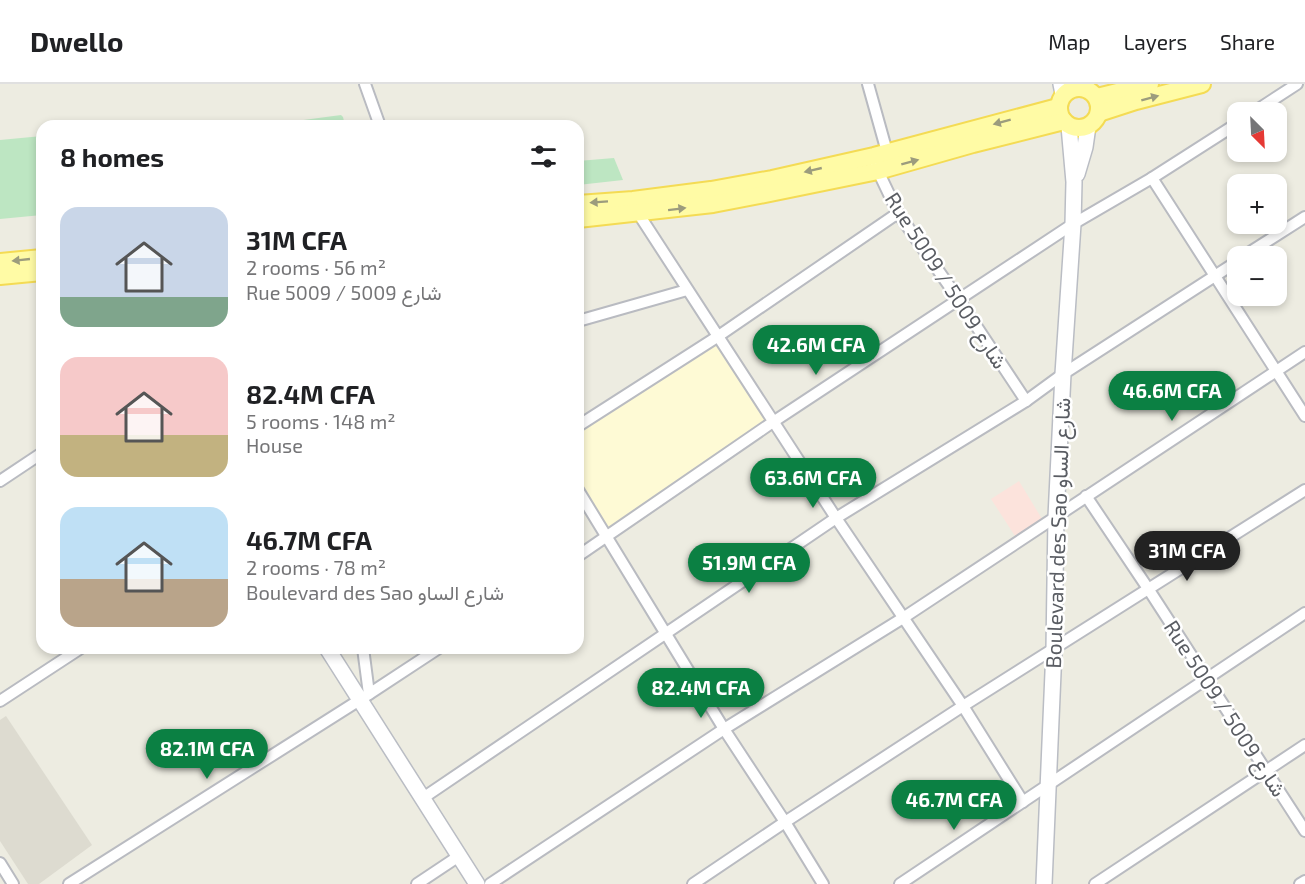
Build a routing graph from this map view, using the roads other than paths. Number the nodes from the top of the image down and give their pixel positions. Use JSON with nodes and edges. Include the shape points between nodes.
{"nodes":[{"id":1,"x":365,"y":84,"type":"edge"},
{"id":2,"x":868,"y":84,"type":"edge"},
{"id":3,"x":1150,"y":84,"type":"edge"},
{"id":4,"x":1202,"y":84,"type":"edge"},
{"id":5,"x":1297,"y":84,"type":"edge"},
{"id":6,"x":1067,"y":101,"type":"edge"},
{"id":7,"x":1269,"y":102,"type":"edge"},
{"id":8,"x":1094,"y":112,"type":"junction"},
{"id":9,"x":378,"y":120,"type":"edge"},
{"id":10,"x":1227,"y":130,"type":"edge"},
{"id":11,"x":880,"y":159,"type":"junction"},
{"id":12,"x":1152,"y":178,"type":"junction"},
{"id":13,"x":1074,"y":182,"type":"junction"},
{"id":14,"x":584,"y":204,"type":"edge"},
{"id":15,"x":635,"y":206,"type":"junction"},
{"id":16,"x":898,"y":213,"type":"junction"},
{"id":17,"x":1305,"y":217,"type":"edge"},
{"id":18,"x":584,"y":218,"type":"edge"},
{"id":19,"x":1074,"y":224,"type":"junction"},
{"id":20,"x":1260,"y":246,"type":"edge"},
{"id":21,"x":36,"y":259,"type":"edge"},
{"id":22,"x":0,"y":262,"type":"edge"},
{"id":23,"x":1227,"y":268,"type":"edge"},
{"id":24,"x":36,"y":273,"type":"edge"},
{"id":25,"x":0,"y":276,"type":"edge"},
{"id":26,"x":1215,"y":276,"type":"junction"},
{"id":27,"x":687,"y":290,"type":"junction"},
{"id":28,"x":959,"y":300,"type":"junction"},
{"id":29,"x":584,"y":319,"type":"edge"},
{"id":30,"x":717,"y":337,"type":"junction"},
{"id":31,"x":1305,"y":352,"type":"edge"},
{"id":32,"x":1276,"y":371,"type":"junction"},
{"id":33,"x":1063,"y":375,"type":"junction"},
{"id":34,"x":1026,"y":401,"type":"junction"},
{"id":35,"x":1305,"y":416,"type":"edge"},
{"id":36,"x":584,"y":422,"type":"edge"},
{"id":37,"x":773,"y":422,"type":"junction"},
{"id":38,"x":36,"y":457,"type":"edge"},
{"id":39,"x":0,"y":481,"type":"edge"},
{"id":40,"x":1305,"y":490,"type":"edge"},
{"id":41,"x":1086,"y":496,"type":"junction"},
{"id":42,"x":584,"y":500,"type":"edge"},
{"id":43,"x":1056,"y":517,"type":"junction"},
{"id":44,"x":836,"y":518,"type":"junction"},
{"id":45,"x":605,"y":537,"type":"junction"},
{"id":46,"x":584,"y":552,"type":"edge"},
{"id":47,"x":1149,"y":590,"type":"junction"},
{"id":48,"x":1305,"y":613,"type":"edge"},
{"id":49,"x":903,"y":618,"type":"junction"},
{"id":50,"x":665,"y":634,"type":"junction"},
{"id":51,"x":1054,"y":649,"type":"junction"},
{"id":52,"x":72,"y":654,"type":"edge"},
{"id":53,"x":332,"y":654,"type":"edge"},
{"id":54,"x":363,"y":654,"type":"edge"},
{"id":55,"x":430,"y":654,"type":"edge"},
{"id":56,"x":1206,"y":678,"type":"junction"},
{"id":57,"x":365,"y":697,"type":"junction"},
{"id":58,"x":0,"y":701,"type":"edge"},
{"id":59,"x":963,"y":706,"type":"junction"},
{"id":60,"x":724,"y":729,"type":"junction"},
{"id":61,"x":1305,"y":745,"type":"edge"},
{"id":62,"x":1266,"y":771,"type":"junction"},
{"id":63,"x":1049,"y":783,"type":"junction"},
{"id":64,"x":423,"y":798,"type":"junction"},
{"id":65,"x":1023,"y":802,"type":"junction"},
{"id":66,"x":785,"y":822,"type":"junction"},
{"id":67,"x":1305,"y":831,"type":"edge"},
{"id":68,"x":459,"y":856,"type":"junction"},
{"id":69,"x":0,"y":863,"type":"edge"},
{"id":70,"x":1305,"y":881,"type":"edge"},
{"id":71,"x":13,"y":884,"type":"edge"},
{"id":72,"x":69,"y":884,"type":"edge"},
{"id":73,"x":417,"y":884,"type":"edge"},
{"id":74,"x":477,"y":884,"type":"edge"},
{"id":75,"x":490,"y":884,"type":"edge"},
{"id":76,"x":693,"y":884,"type":"edge"},
{"id":77,"x":823,"y":884,"type":"edge"},
{"id":78,"x":900,"y":884,"type":"edge"},
{"id":79,"x":1044,"y":884,"type":"edge"},
{"id":80,"x":1095,"y":884,"type":"edge"},
{"id":81,"x":1300,"y":884,"type":"edge"}],
"edges":[{"from":1,"to":9,"type":"street"},
{"from":2,"to":11,"type":"street","name":"Rue 5009 / شارع 5009"},
{"from":3,"to":8,"type":"main road"},
{"from":8,"to":4,"type":"main road","one_way":true},
{"from":5,"to":7,"type":"street"},
{"from":6,"to":8,"type":"main road","via":[[1079,128]]},
{"from":6,"to":8,"type":"main road","via":[[1080,87],[1090,90]]},
{"from":6,"to":11,"type":"main road"},
{"from":6,"to":13,"type":"street"},
{"from":8,"to":13,"type":"street"},
{"from":10,"to":12,"type":"street"},
{"from":11,"to":15,"type":"main road"},
{"from":11,"to":16,"type":"street","name":"Rue 5009 / شارع 5009"},
{"from":12,"to":19,"type":"street"},
{"from":12,"to":26,"type":"street"},
{"from":13,"to":19,"type":"street","name":"Boulevard des Sao شارع الساو"},
{"from":15,"to":14,"type":"main road","one_way":true},
{"from":15,"to":18,"type":"main road"},
{"from":15,"to":27,"type":"street"},
{"from":16,"to":28,"type":"street","name":"Rue 5009 / شارع 5009"},
{"from":16,"to":30,"type":"street"},
{"from":17,"to":20,"type":"street"},
{"from":19,"to":28,"type":"street"},
{"from":19,"to":33,"type":"street","name":"Boulevard des Sao شارع الساو"},
{"from":21,"to":22,"type":"main road","one_way":true},
{"from":23,"to":26,"type":"street"},
{"from":24,"to":25,"type":"main road"},
{"from":26,"to":32,"type":"street"},
{"from":26,"to":33,"type":"street"},
{"from":27,"to":29,"type":"street"},
{"from":27,"to":30,"type":"street"},
{"from":28,"to":34,"type":"street","name":"Rue 5009 / شارع 5009"},
{"from":28,"to":37,"type":"street"},
{"from":30,"to":36,"type":"street"},
{"from":30,"to":37,"type":"street"},
{"from":31,"to":32,"type":"street"},
{"from":32,"to":35,"type":"street"},
{"from":32,"to":41,"type":"street"},
{"from":33,"to":34,"type":"street"},
{"from":33,"to":43,"type":"street","name":"Boulevard des Sao شارع الساو"},
{"from":34,"to":44,"type":"street"},
{"from":37,"to":44,"type":"street"},
{"from":37,"to":45,"type":"street"},
{"from":38,"to":39,"type":"street"},
{"from":40,"to":47,"type":"street"},
{"from":41,"to":43,"type":"street"},
{"from":41,"to":47,"type":"street","name":"Rue 5009 / شارع 5009"},
{"from":42,"to":45,"type":"street"},
{"from":43,"to":49,"type":"street"},
{"from":43,"to":51,"type":"street","name":"Boulevard des Sao شارع الساو"},
{"from":44,"to":49,"type":"street"},
{"from":44,"to":50,"type":"street"},
{"from":45,"to":46,"type":"street"},
{"from":45,"to":50,"type":"street"},
{"from":47,"to":51,"type":"street"},
{"from":47,"to":56,"type":"street","name":"Rue 5009 / شارع 5009"},
{"from":48,"to":56,"type":"street"},
{"from":49,"to":59,"type":"street"},
{"from":49,"to":60,"type":"street"},
{"from":50,"to":60,"type":"street"},
{"from":50,"to":64,"type":"street"},
{"from":51,"to":59,"type":"street"},
{"from":51,"to":63,"type":"street","name":"Boulevard des Sao شارع الساو"},
{"from":52,"to":58,"type":"street"},
{"from":53,"to":57,"type":"street"},
{"from":54,"to":57,"type":"street"},
{"from":55,"to":57,"type":"street"},
{"from":56,"to":62,"type":"street","name":"Rue 5009 / شارع 5009"},
{"from":56,"to":63,"type":"street"},
{"from":57,"to":64,"type":"street"},
{"from":57,"to":72,"type":"street"},
{"from":59,"to":65,"type":"street"},
{"from":59,"to":66,"type":"street"},
{"from":60,"to":66,"type":"street"},
{"from":60,"to":75,"type":"street"},
{"from":61,"to":62,"type":"street"},
{"from":62,"to":67,"type":"street","name":"Rue 5009 / شارع 5009"},
{"from":62,"to":80,"type":"street"},
{"from":63,"to":65,"type":"street"},
{"from":63,"to":79,"type":"street","name":"Boulevard des Sao شارع الساو"},
{"from":64,"to":68,"type":"street"},
{"from":65,"to":78,"type":"street"},
{"from":66,"to":76,"type":"street"},
{"from":66,"to":77,"type":"street"},
{"from":68,"to":73,"type":"street"},
{"from":68,"to":74,"type":"street"},
{"from":69,"to":71,"type":"street"},
{"from":70,"to":81,"type":"street"}]}
